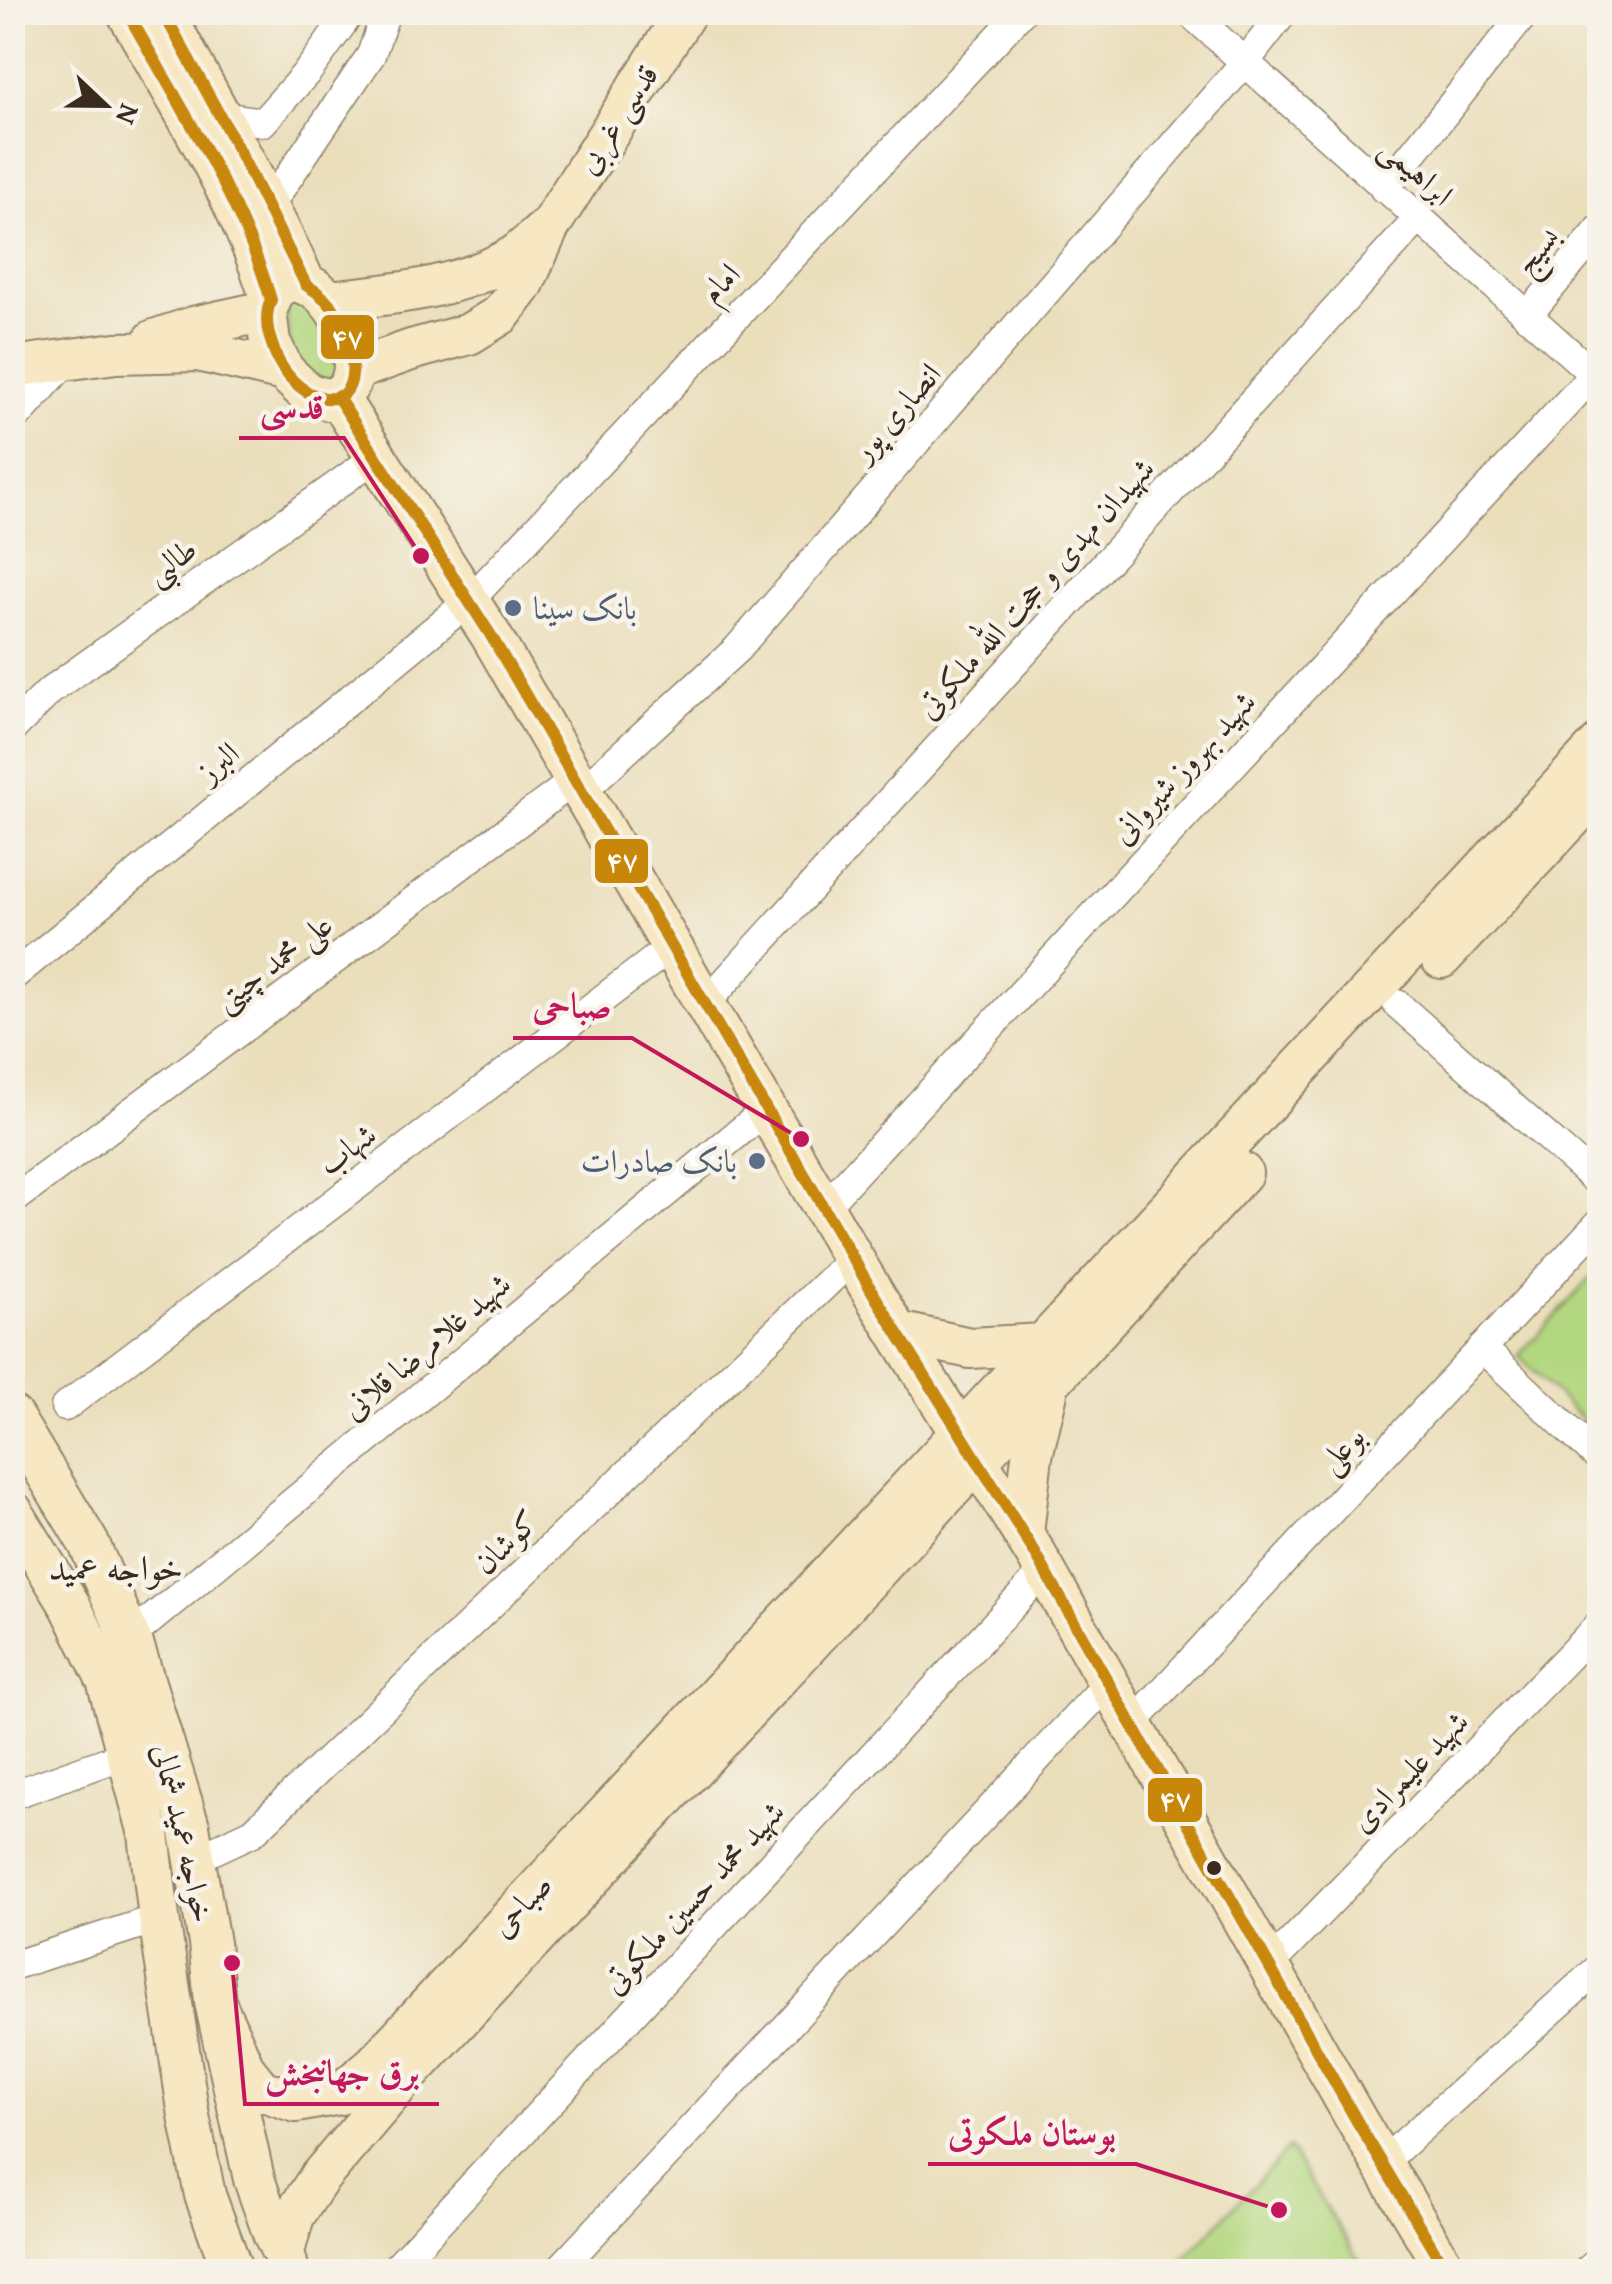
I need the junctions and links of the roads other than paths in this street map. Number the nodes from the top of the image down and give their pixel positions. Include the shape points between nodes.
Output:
1 (127, 12) edge
2 (163, 12) edge
3 (351, 12) edge
4 (386, 12) edge
5 (686, 12) edge
6 (1022, 12) edge
7 (1189, 12) edge
8 (1284, 12) edge
9 (1526, 12) edge
10 (1246, 61) junction
11 (222, 116) junction
12 (1384, 188) junction
13 (269, 206) junction
14 (1418, 219) junction
15 (548, 227) junction
16 (1600, 228) edge
17 (293, 299) junction
18 (1527, 316) junction
19 (116, 353) junction
20 (67, 360) junction
21 (12, 367) edge
22 (284, 372) junction
23 (1596, 378) edge
24 (346, 383) junction
25 (12, 422) edge
26 (376, 458) junction
27 (469, 601) junction
28 (12, 728) edge
29 (1600, 744) edge
30 (578, 786) junction
31 (1600, 788) edge
32 (671, 947) junction
33 (12, 978) edge
34 (705, 1004) junction
35 (1397, 1004) junction
36 (766, 1110) junction
37 (1600, 1184) edge
38 (12, 1201) edge
39 (824, 1207) junction
40 (1600, 1222) edge
41 (853, 1258) junction
42 (898, 1332) junction
43 (1482, 1348) junction
44 (1047, 1362) junction
45 (65, 1407) dead end
46 (12, 1416) edge
47 (969, 1447) junction
48 (1600, 1459) edge
49 (1023, 1533) junction
50 (25, 1542) edge
51 (89, 1544) junction
52 (1045, 1570) junction
53 (1600, 1624) edge
54 (130, 1636) junction
55 (1108, 1683) junction
56 (1133, 1723) junction
57 (127, 1754) junction
58 (12, 1795) edge
59 (194, 1859) junction
60 (159, 1918) junction
61 (12, 1966) edge
62 (1268, 1966) junction
63 (1600, 1966) edge
64 (456, 1999) junction
65 (215, 2002) junction
66 (1382, 2163) junction
67 (1600, 2260) edge
68 (287, 2263) edge
69 (233, 2272) edge
70 (392, 2272) edge
71 (558, 2272) edge
72 (1447, 2272) edge
73 (1586, 2272) edge

1 - 17 street via 260,263
2 - 11 street
3 - 11 street via 263,122
4 - 13 street via 371,55
5 - 15 street, قدسی غربی
6 - 27 street, امام
7 - 10 street, ابراهیمی
8 - 10 street, انصاری پور
9 - 12 street
10 - 12 street, ابراهیمی
10 - 30 street, انصاری پور via 738,648
11 - 13 street
12 - 14 street, ابراهیمی
13 - 17 street
14 - 18 street, ابراهیمی
14 - 34 street, شهیدان مهدی و حجت الله ملکوتی
15 - 17 street, قدسی غربی via 511,258 458,280 393,294
15 - 24 street, قدسی غربی via 500,316
16 - 18 street, بسیج
17 - 19 street, قدسی غربی
17 - 22 street via 270,342
17 - 24 street via 336,309 350,339
18 - 23 street, ابراهیمی
19 - 20 street
19 - 22 street via 198,351
20 - 21 street
20 - 25 street
22 - 24 street via 307,393 329,400
23 - 39 street, شهید بهروز شیروانی
24 - 26 street
26 - 27 street
26 - 28 street, طالبی via 50,691
27 - 30 street
27 - 33 street, البرز
29 - 44 street, صباحی
30 - 32 street
30 - 38 street, علی محمد چیتی
31 - 35 street, صباحی
32 - 34 street
32 - 45 street, شهاب
34 - 36 street
35 - 37 street
35 - 44 street, صباحی
36 - 39 street
36 - 54 street, شهید غلامرضا قلانی
39 - 41 street
40 - 43 street, بوعلی
41 - 42 street
41 - 59 street, کوشان via 253,1832
42 - 44 street
42 - 47 street
43 - 48 street
43 - 56 street, بوعلی
44 - 47 street, صباحی
44 - 49 street
46 - 51 street, خواجه عمید شمالی
47 - 49 street
47 - 64 street, صباحی via 795,1659
49 - 52 street
50 - 51 street
50 - 57 street, خواجه عمید شمالی via 71,1607 106,1680
51 - 54 street, خواجه عمید شمالی
52 - 55 street
52 - 70 street, شهید محمد حسین ملکوتی
53 - 62 street, شهید علیمرادی
54 - 59 street, خواجه عمید شمالی
55 - 56 street
55 - 71 street
56 - 62 street
57 - 58 street
57 - 60 street, خواجه عمید شمالی via 149,1834
59 - 65 street, خواجه عمید شمالی
60 - 61 street
60 - 69 street, خواجه عمید شمالی via 189,2116 206,2195
62 - 66 street
63 - 66 street
64 - 65 street, صباحی via 340,2094 296,2102 261,2090
64 - 68 street, صباحی via 294,2216
65 - 68 street, خواجه عمید شمالی via 254,2179
66 - 72 street
67 - 73 street

